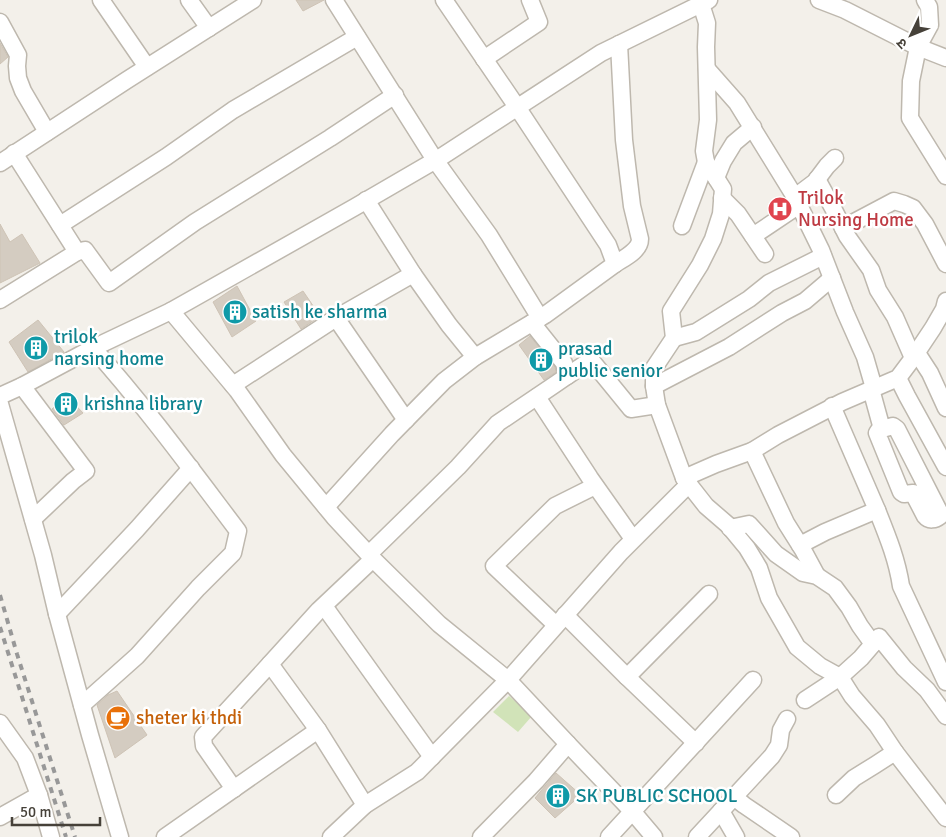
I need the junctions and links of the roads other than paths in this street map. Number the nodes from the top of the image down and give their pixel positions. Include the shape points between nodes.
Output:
1 (101, 0) edge
2 (189, 0) edge
3 (253, 0) edge
4 (334, 0) edge
5 (444, 0) edge
6 (530, 0) edge
7 (819, 0) edge
8 (925, 0) edge
9 (705, 2) edge
10 (0, 22) edge
11 (209, 28) junction
12 (357, 37) junction
13 (619, 44) junction
14 (918, 47) junction
15 (946, 58) edge
16 (484, 59) junction
17 (147, 67) junction
18 (707, 69) junction
19 (395, 95) junction
20 (517, 107) junction
21 (753, 127) junction
22 (47, 132) junction
23 (14, 153) junction
24 (835, 158) dead end
25 (435, 160) junction
26 (0, 162) edge
27 (706, 162) junction
28 (946, 176) edge
29 (716, 178) junction
30 (817, 179) junction
31 (722, 198) junction
32 (366, 200) junction
33 (797, 201) junction
34 (60, 225) junction
35 (682, 226) dead end
36 (843, 228) junction
37 (753, 236) junction
38 (77, 252) junction
39 (765, 254) dead end
40 (823, 256) junction
41 (615, 264) junction
42 (946, 264) edge
43 (413, 274) junction
44 (832, 278) junction
45 (0, 300) edge
46 (946, 301) edge
47 (171, 311) junction
48 (336, 318) junction
49 (536, 320) junction
50 (674, 338) junction
51 (93, 348) junction
52 (915, 355) junction
53 (475, 357) junction
54 (566, 376) junction
55 (898, 378) junction
56 (233, 385) junction
57 (22, 386) junction
58 (654, 386) junction
59 (873, 389) junction
60 (0, 396) edge
61 (537, 397) junction
62 (0, 404) edge
63 (657, 406) junction
64 (832, 406) junction
65 (946, 408) edge
66 (406, 420) junction
67 (882, 429) junction
68 (752, 451) junction
69 (946, 467) edge
70 (191, 468) junction
71 (686, 481) junction
72 (595, 486) junction
73 (326, 507) junction
74 (877, 510) junction
75 (32, 519) junction
76 (730, 528) junction
77 (633, 539) junction
78 (800, 545) junction
79 (371, 556) junction
80 (817, 576) junction
81 (708, 594) dead end
82 (324, 606) junction
83 (57, 614) junction
84 (560, 620) junction
85 (873, 644) junction
86 (270, 664) junction
87 (627, 677) junction
88 (840, 677) junction
89 (508, 680) junction
90 (754, 680) dead end
91 (946, 682) edge
92 (805, 700) dead end
93 (82, 705) junction
94 (946, 716) edge
95 (787, 720) dead end
96 (0, 725) edge
97 (318, 730) junction
98 (696, 743) junction
99 (568, 744) junction
100 (895, 752) junction
101 (432, 757) junction
102 (234, 789) junction
103 (39, 795) junction
104 (836, 795) dead end
105 (734, 797) junction
106 (365, 805) junction
107 (632, 811) junction
108 (721, 811) junction
109 (0, 818) edge
110 (946, 818) edge
111 (51, 837) edge
112 (120, 837) edge
113 (165, 837) edge
114 (330, 837) edge
115 (481, 837) edge
116 (609, 837) edge
117 (654, 837) edge
118 (697, 837) edge
119 (736, 837) edge
120 (791, 837) edge

1 - 17 street
2 - 11 street
3 - 11 street
4 - 12 street
5 - 16 street
6 - 16 street via 539,22
7 - 14 street
8 - 14 street via 930,26
9 - 13 street
9 - 18 street
10 - 22 street via 18,55 18,78 23,91
11 - 17 street
12 - 19 street
12 - 34 street via 233,110
13 - 20 street
13 - 41 street via 624,140 640,244
14 - 15 street
14 - 28 street via 911,81 910,118
16 - 20 street
17 - 22 street
18 - 21 street via 737,102
18 - 27 street
19 - 25 street
19 - 38 street via 196,222 109,283 85,250
20 - 25 street
20 - 41 street via 608,245
21 - 29 street via 734,143
21 - 33 street
22 - 23 street
23 - 26 street
23 - 34 street
24 - 30 street
25 - 32 street
25 - 49 street via 489,235
27 - 29 street
27 - 35 street
29 - 31 street via 723,189
30 - 33 street
30 - 36 street
31 - 37 street
31 - 50 street via 713,239 671,311
32 - 43 street
32 - 47 street
33 - 37 street
33 - 40 street
34 - 38 street
36 - 42 street via 894,201 904,204 913,208 925,224
36 - 52 street via 871,270 878,290
37 - 39 street
38 - 45 street
40 - 44 street
40 - 50 street via 769,283 696,332
41 - 49 street
43 - 48 street
43 - 53 street
44 - 58 street via 805,301
44 - 59 street via 865,357
46 - 52 street
47 - 51 street
47 - 56 street
48 - 56 street
48 - 66 street
49 - 53 street
49 - 54 street via 564,363
50 - 58 street via 654,368
51 - 57 street
51 - 70 street
52 - 55 street
52 - 65 street via 930,373
53 - 66 street via 444,381
54 - 61 street
54 - 63 street via 591,360 631,409
55 - 59 street
55 - 69 street
56 - 73 street
57 - 60 street
57 - 75 street via 86,471
58 - 63 street
59 - 64 street
59 - 67 street
61 - 72 street
61 - 79 street via 498,422
62 - 75 street
63 - 71 street
64 - 68 street
64 - 74 street
66 - 73 street
67 - 67 street via 893,426 897,429 940,513 937,518 927,518 913,493 901,492 877,433
68 - 71 street via 716,464
68 - 78 street via 786,524
70 - 83 street
70 - 93 street via 238,532 233,553 137,656
71 - 76 street
71 - 77 street
72 - 77 street
72 - 84 street via 555,506 494,566
73 - 79 street
74 - 78 street
74 - 91 street via 894,552 901,586
75 - 83 street
76 - 80 street via 749,524 776,554 803,573
76 - 88 street via 759,568 769,598 797,647
77 - 84 street
78 - 80 street
79 - 82 street
79 - 89 street via 439,624
80 - 85 street via 835,588
81 - 87 street
82 - 86 street
82 - 101 street
83 - 93 street
84 - 87 street
84 - 89 street
85 - 88 street
85 - 94 street via 879,637
86 - 97 street
86 - 102 street via 202,737 204,746
87 - 98 street
88 - 92 street
88 - 100 street
89 - 99 street
89 - 101 street
90 - 98 street
93 - 112 street
95 - 105 street via 772,756
96 - 103 street via 25,758
97 - 102 street
97 - 106 street
98 - 107 street
99 - 107 street
99 - 115 street via 536,782
100 - 104 street via 854,778
100 - 110 street
101 - 106 street via 417,772
102 - 113 street
103 - 109 street
103 - 111 street
105 - 108 street
105 - 120 street
106 - 114 street
107 - 116 street
107 - 117 street
108 - 118 street
108 - 119 street

